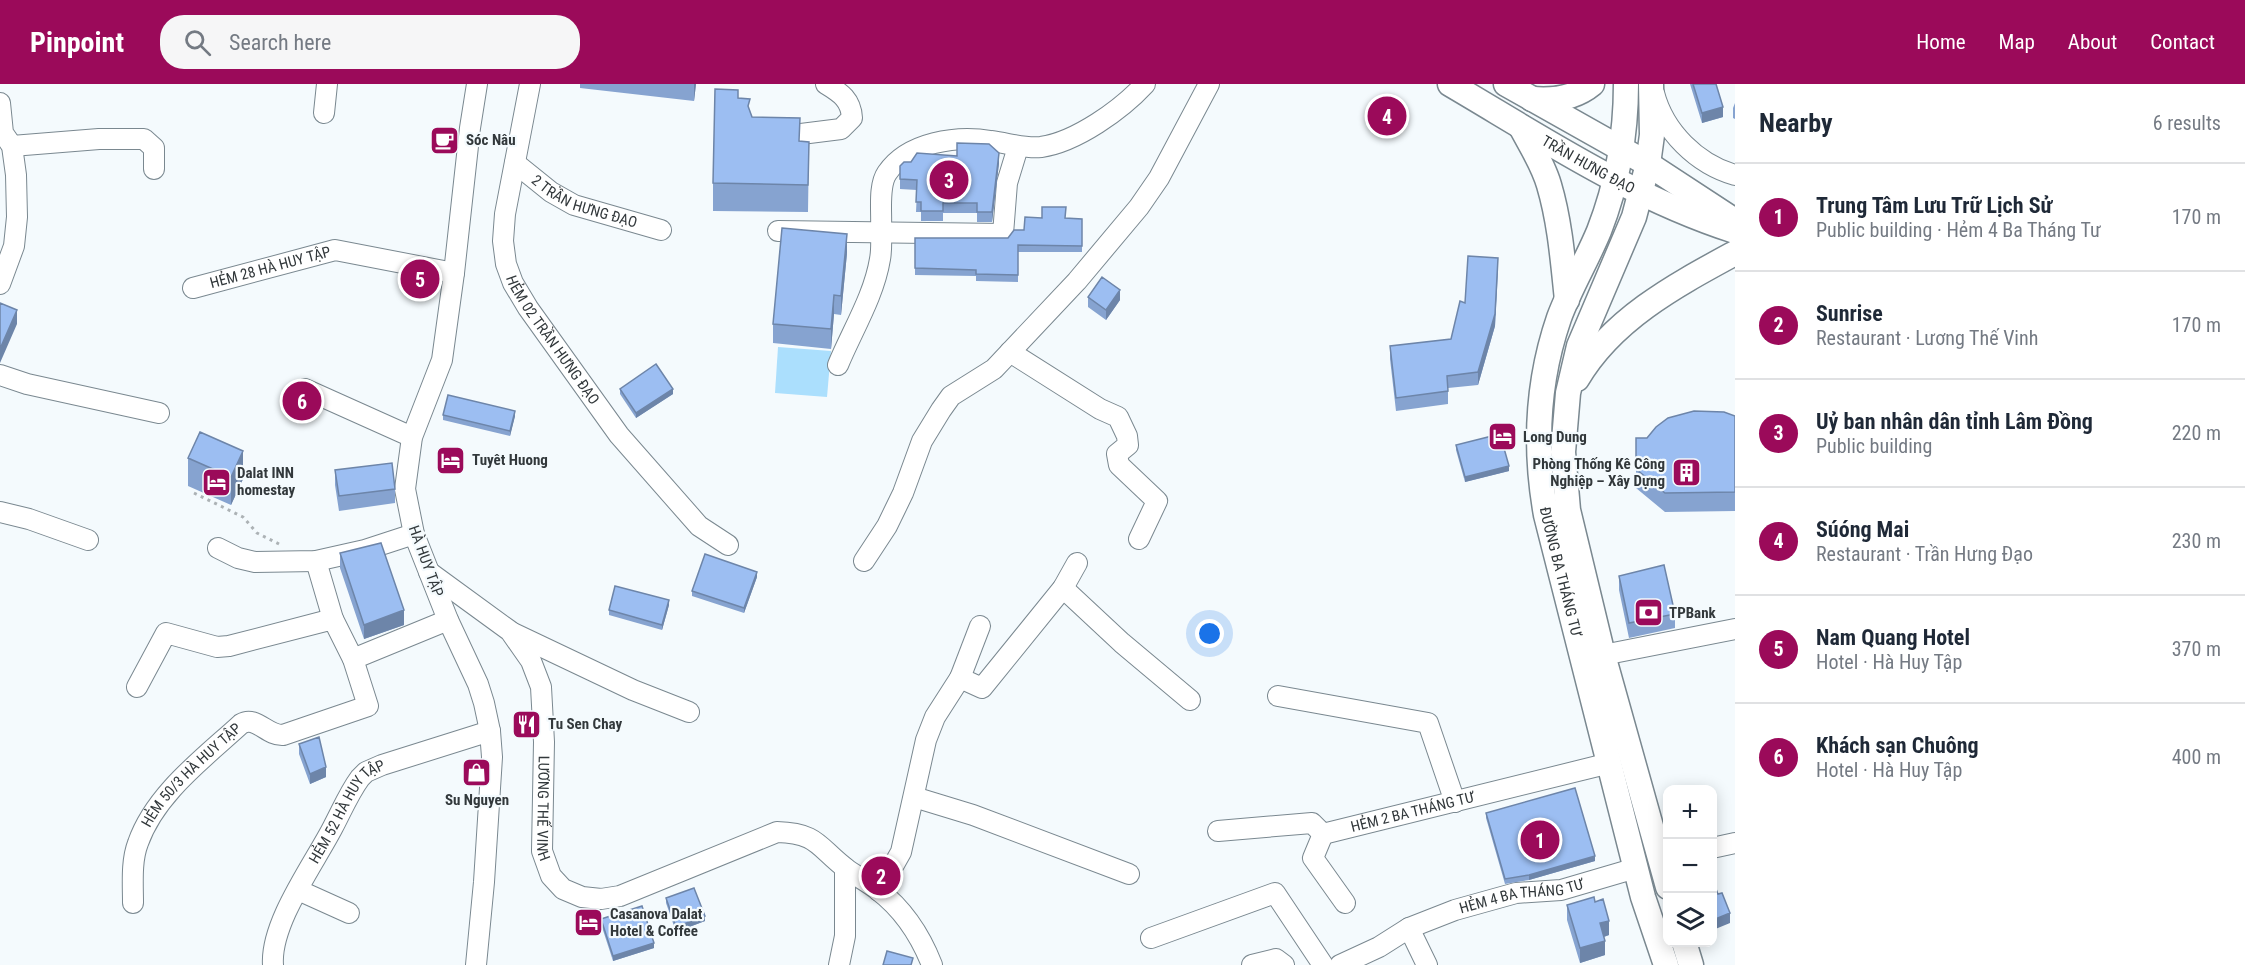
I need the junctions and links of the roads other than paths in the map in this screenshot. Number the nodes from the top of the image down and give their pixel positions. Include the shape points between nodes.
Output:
1 (327, 84) edge
2 (477, 84) edge
3 (530, 84) edge
4 (826, 84) edge
5 (1145, 84) edge
6 (1209, 84) edge
7 (1450, 84) edge
8 (1506, 84) edge
9 (1592, 84) edge
10 (1626, 84) edge
11 (1651, 84) edge
12 (1532, 99) junction
13 (0, 103) edge
14 (324, 113) dead end
15 (1520, 125) junction
16 (760, 133) edge
17 (12, 146) junction
18 (1018, 147) junction
19 (1621, 150) junction
20 (515, 163) junction
21 (1648, 164) junction
22 (154, 169) dead end
23 (1735, 176) edge
24 (1614, 180) junction
25 (1641, 194) junction
26 (1735, 220) edge
27 (661, 230) dead end
28 (778, 231) dead end
29 (881, 231) junction
30 (1735, 231) edge
31 (1735, 253) edge
32 (454, 273) junction
33 (0, 284) edge
34 (193, 288) dead end
35 (1567, 300) junction
36 (1010, 352) junction
37 (838, 365) dead end
38 (0, 375) edge
39 (305, 389) dead end
40 (1542, 391) junction
41 (1568, 393) junction
42 (159, 412) dead end
43 (412, 437) junction
44 (0, 512) edge
45 (414, 534) junction
46 (1138, 539) dead end
47 (88, 540) dead end
48 (728, 545) dead end
49 (218, 548) dead end
50 (316, 561) junction
51 (864, 561) dead end
52 (1077, 563) dead end
53 (429, 572) junction
54 (1063, 588) junction
55 (333, 619) junction
56 (448, 620) junction
57 (980, 626) dead end
58 (1735, 629) edge
59 (510, 631) junction
60 (1603, 655) junction
61 (353, 659) junction
62 (960, 678) junction
63 (137, 687) dead end
64 (1278, 696) dead end
65 (1190, 700) dead end
66 (689, 712) dead end
67 (490, 731) junction
68 (1610, 763) junction
69 (914, 797) junction
70 (1455, 802) junction
71 (1218, 831) dead end
72 (1323, 834) junction
73 (1735, 843) edge
74 (1717, 847) edge
75 (1663, 856) edge
76 (845, 868) junction
77 (1636, 868) junction
78 (1129, 874) dead end
79 (298, 890) junction
80 (879, 891) junction
81 (1663, 891) edge
82 (1643, 897) junction
83 (133, 903) dead end
84 (1345, 903) dead end
85 (349, 913) dead end
86 (1409, 928) junction
87 (1150, 938) dead end
88 (1686, 947) edge
89 (273, 965) edge
90 (476, 965) edge
91 (839, 965) edge
92 (932, 965) edge
93 (1252, 965) edge
94 (1284, 965) edge
95 (1323, 965) edge
96 (1340, 965) edge
97 (1427, 965) edge
98 (1666, 965) edge
99 (1691, 965) edge

1 - 14 street
2 - 32 street, HÀ HUY TẬP
3 - 20 street, HẺM 02 TRẦN HƯNG ĐẠO
4 - 16 street via 851,105 852,118 841,129 801,134
5 - 18 street via 1100,122 1070,138 1041,147
6 - 36 street via 1149,193 1077,280
7 - 15 main road, TRẦN HƯNG ĐẠO
8 - 12 main road, TRẦN HƯNG ĐẠO
9 - 12 main road via 1567,97
10 - 19 main road, ĐƯỜNG BA THÁNG TƯ
11 - 21 main road, ĐƯỜNG BA THÁNG TƯ
11 - 23 street via 1661,112 1677,137 1700,158
12 - 19 main road, TRẦN HƯNG ĐẠO
13 - 17 street via 3,133
15 - 24 main road, TRẦN HƯNG ĐẠO
15 - 35 main road via 1549,185
17 - 22 street via 144,139 154,148
17 - 33 street via 14,246
18 - 29 street via 989,140 951,140 902,158 886,174
18 - 29 street via 1007,183 1003,234
19 - 21 main road, TRẦN HƯNG ĐẠO
19 - 24 main road, ĐƯỜNG BA THÁNG TƯ
20 - 27 street, 2 TRẦN HƯNG ĐẠO via 573,205
20 - 48 street, HẺM 02 TRẦN HƯNG ĐẠO via 503,240 513,283 619,435 699,526
21 - 25 main road, ĐƯỜNG BA THÁNG TƯ
21 - 26 main road, TRẦN HƯNG ĐẠO
24 - 25 main road, TRẦN HƯNG ĐẠO
24 - 35 main road, ĐƯỜNG BA THÁNG TƯ via 1599,231
25 - 30 main road, TRẦN HƯNG ĐẠO
25 - 41 main road, ĐƯỜNG BA THÁNG TƯ via 1579,346
28 - 29 street
29 - 37 street via 874,283
31 - 41 main road via 1687,278 1624,324 1584,367
32 - 34 street, HẺM 28 HÀ HUY TẬP via 334,250
32 - 43 street, HÀ HUY TẬP via 442,360
35 - 40 main road, ĐƯỜNG BA THÁNG TƯ via 1552,340
36 - 46 street via 1118,417 1128,445 1117,454 1119,465 1157,501
36 - 51 street via 994,369 951,396 941,410 922,441 887,526
38 - 42 street
39 - 43 street
40 - 41 main road
40 - 68 main road, ĐƯỜNG BA THÁNG TƯ via 1538,440 1543,498
41 - 60 main road, ĐƯỜNG BA THÁNG TƯ via 1564,481
43 - 45 street, HÀ HUY TẬP via 405,489
44 - 47 street
45 - 50 street
45 - 53 street, HÀ HUY TẬP
49 - 50 street via 255,562
50 - 55 street
52 - 54 street
53 - 56 street, HÀ HUY TẬP
53 - 59 street, LƯƠNG THẾ VINH
54 - 62 street via 982,688
54 - 65 street
55 - 61 street
55 - 63 street via 229,646 217,647 166,633
56 - 61 street
56 - 67 street, HÀ HUY TẬP via 478,684
57 - 62 street
58 - 60 street
59 - 66 street via 633,690
59 - 76 street, LƯƠNG THẾ VINH via 531,661 541,687 542,851 551,876 563,889 582,897 620,896 777,832 798,832 821,845
60 - 75 main road, ĐƯỜNG BA THÁNG TƯ
61 - 83 street, HẺM 50/3 HÀ HUY TẬP via 368,706 283,735 246,721 162,799 137,844
62 - 69 street via 935,717 926,740
64 - 70 street via 1428,723
67 - 79 street, HẺM 52 HÀ HUY TẬP via 366,772 353,788
67 - 90 street, HÀ HUY TẬP via 492,757
68 - 70 street, HẺM 2 BA THÁNG TƯ
68 - 77 main road, ĐƯỜNG BA THÁNG TƯ
69 - 78 street
69 - 80 street via 901,852
70 - 72 street, HẺM 2 BA THÁNG TƯ
71 - 72 street via 1312,823
72 - 84 street via 1312,858
73 - 74 street
76 - 80 street, LƯƠNG THẾ VINH
76 - 91 street via 845,936
77 - 82 main road, ĐƯỜNG BA THÁNG TƯ
77 - 86 street, HẺM 4 BA THÁNG TƯ via 1561,890 1516,892
79 - 85 street
79 - 89 street, HẺM 52 HÀ HUY TẬP via 278,933
80 - 92 street, LƯƠNG THẾ VINH via 907,920
81 - 82 main road
82 - 98 main road, ĐƯỜNG BA THÁNG TƯ
86 - 96 street, HẺM 4 BA THÁNG TƯ
86 - 97 street
87 - 95 street via 1275,893
88 - 99 main road
93 - 94 street via 1276,959

